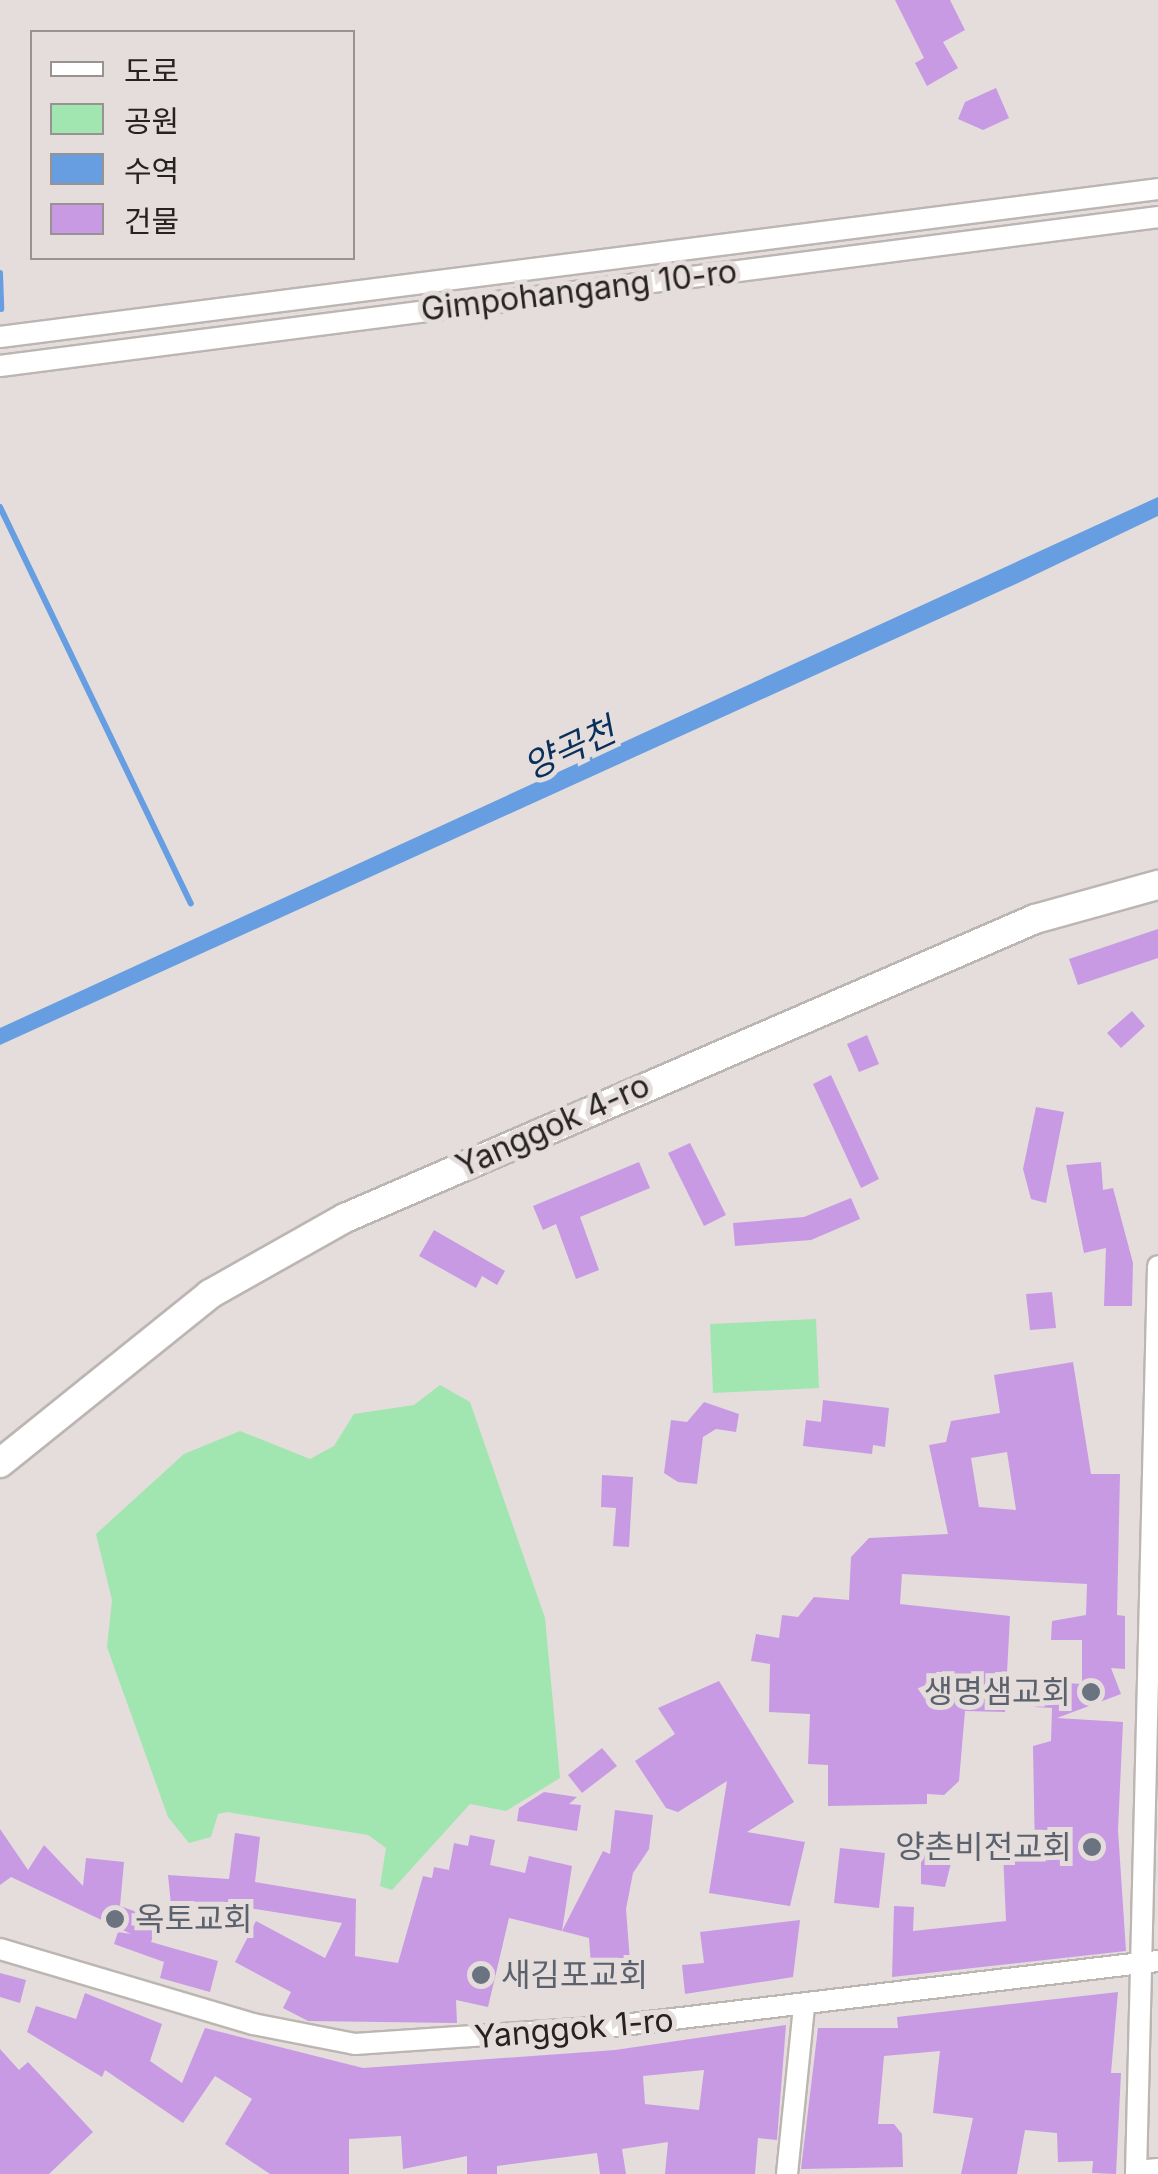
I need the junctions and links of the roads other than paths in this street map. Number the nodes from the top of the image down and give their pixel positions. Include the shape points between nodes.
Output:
1 (1158, 189) edge
2 (1158, 217) edge
3 (0, 337) edge
4 (0, 366) edge
5 (1158, 885) edge
6 (1158, 1266) edge
7 (0, 1463) edge
8 (0, 1949) edge
9 (1148, 1964) edge
10 (804, 2006) junction
11 (1158, 2170) edge
12 (1136, 2172) edge
13 (787, 2174) edge

1 - 3 street, Gimpohangang 10-ro
2 - 4 street, Gimpohangang 10-ro
5 - 7 main road, Yanggok 4-ro via 1035,919 346,1218 210,1294
6 - 9 street
8 - 10 street, Yanggok 1-ro via 253,2024 355,2044
9 - 10 street, Yanggok 1-ro
9 - 12 street
10 - 13 street
11 - 12 street

